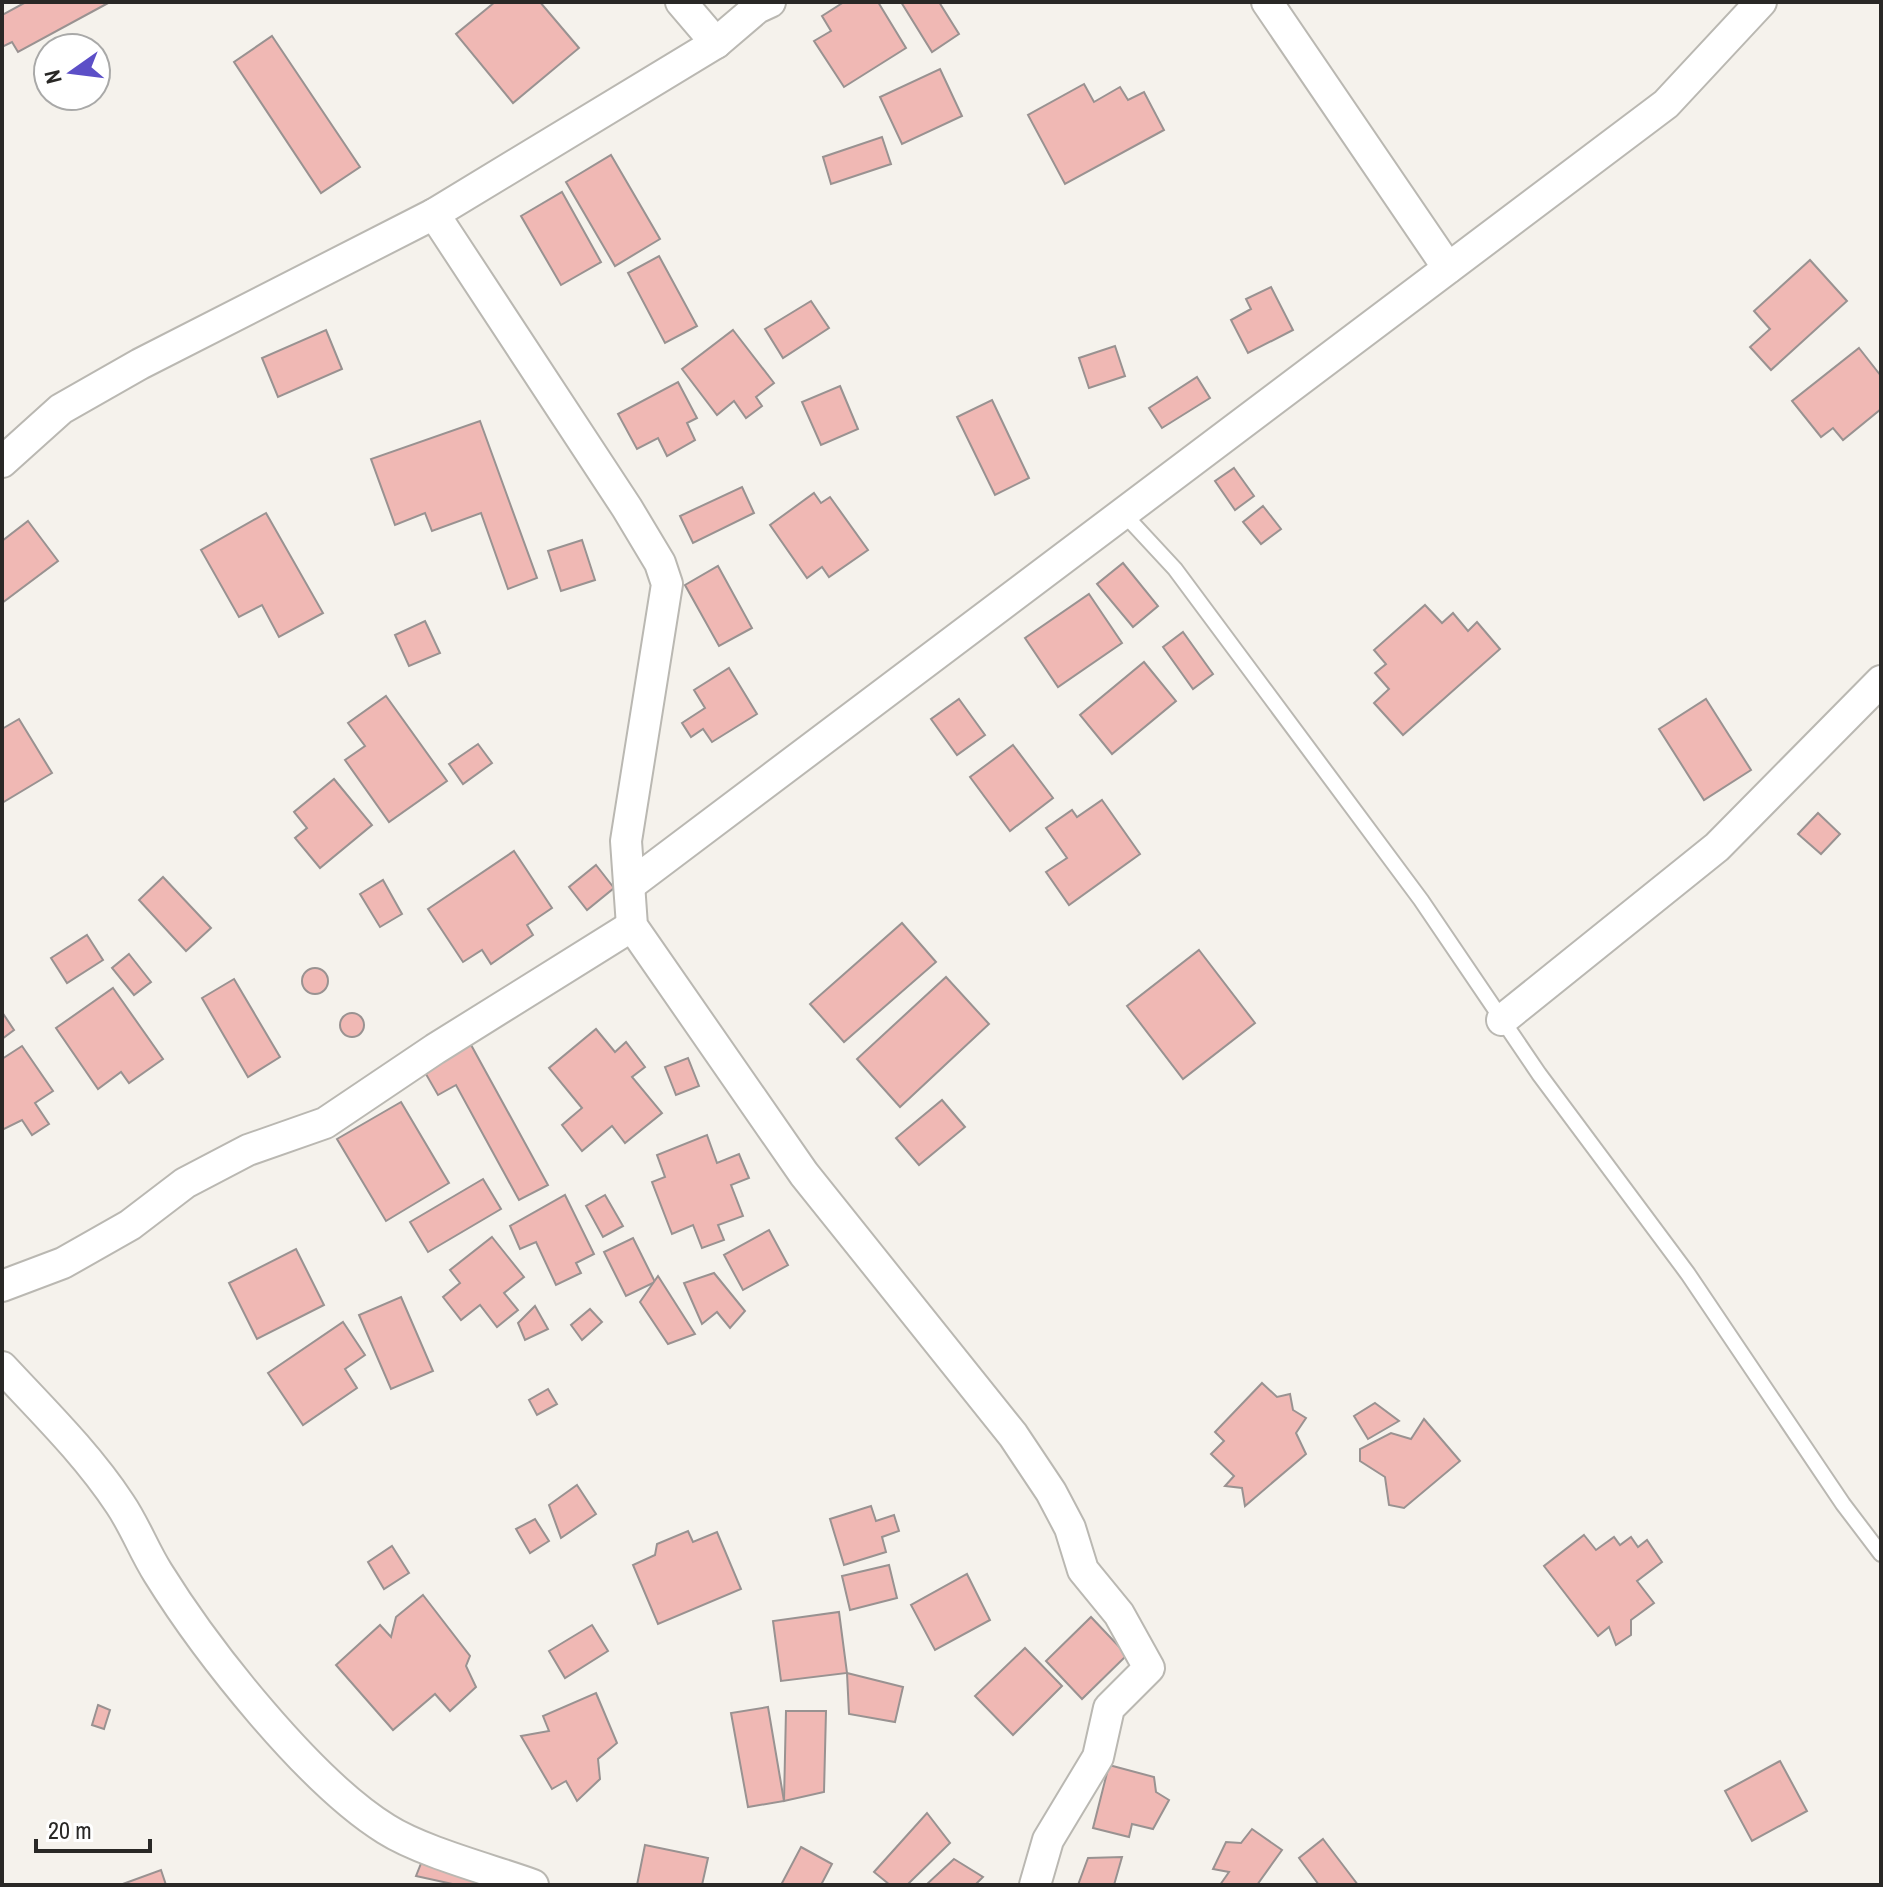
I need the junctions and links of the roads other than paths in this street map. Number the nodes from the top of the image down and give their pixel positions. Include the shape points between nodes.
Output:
1 (681, 2) edge
2 (770, 2) edge
3 (1267, 2) edge
4 (1761, 2) edge
5 (716, 43) junction
6 (434, 214) junction
7 (1448, 268) junction
8 (2, 462) edge
9 (1123, 513) junction
10 (1881, 681) edge
11 (630, 885) junction
12 (632, 926) junction
13 (1502, 1020) junction
14 (2, 1286) edge
15 (2, 1367) edge
16 (1881, 1554) edge
17 (533, 1885) edge
18 (1035, 1885) edge

1 - 5 street
2 - 5 street
3 - 7 street
4 - 7 street via 1666,104
5 - 6 street
6 - 8 street via 61,409
6 - 11 street via 627,508 667,584 626,841
7 - 9 street
9 - 11 street
9 - 13 lane via 1175,569 1421,900
10 - 13 street via 1717,847
11 - 12 street
12 - 14 street via 325,1123 248,1150 185,1183 63,1263
12 - 18 street via 804,1174 1013,1435 1070,1528 1083,1570 1119,1614 1149,1668 1109,1708 1098,1757 1048,1840
13 - 16 lane via 1688,1274
15 - 17 street via 86,1457 201,1636 292,1745 348,1800 390,1832

